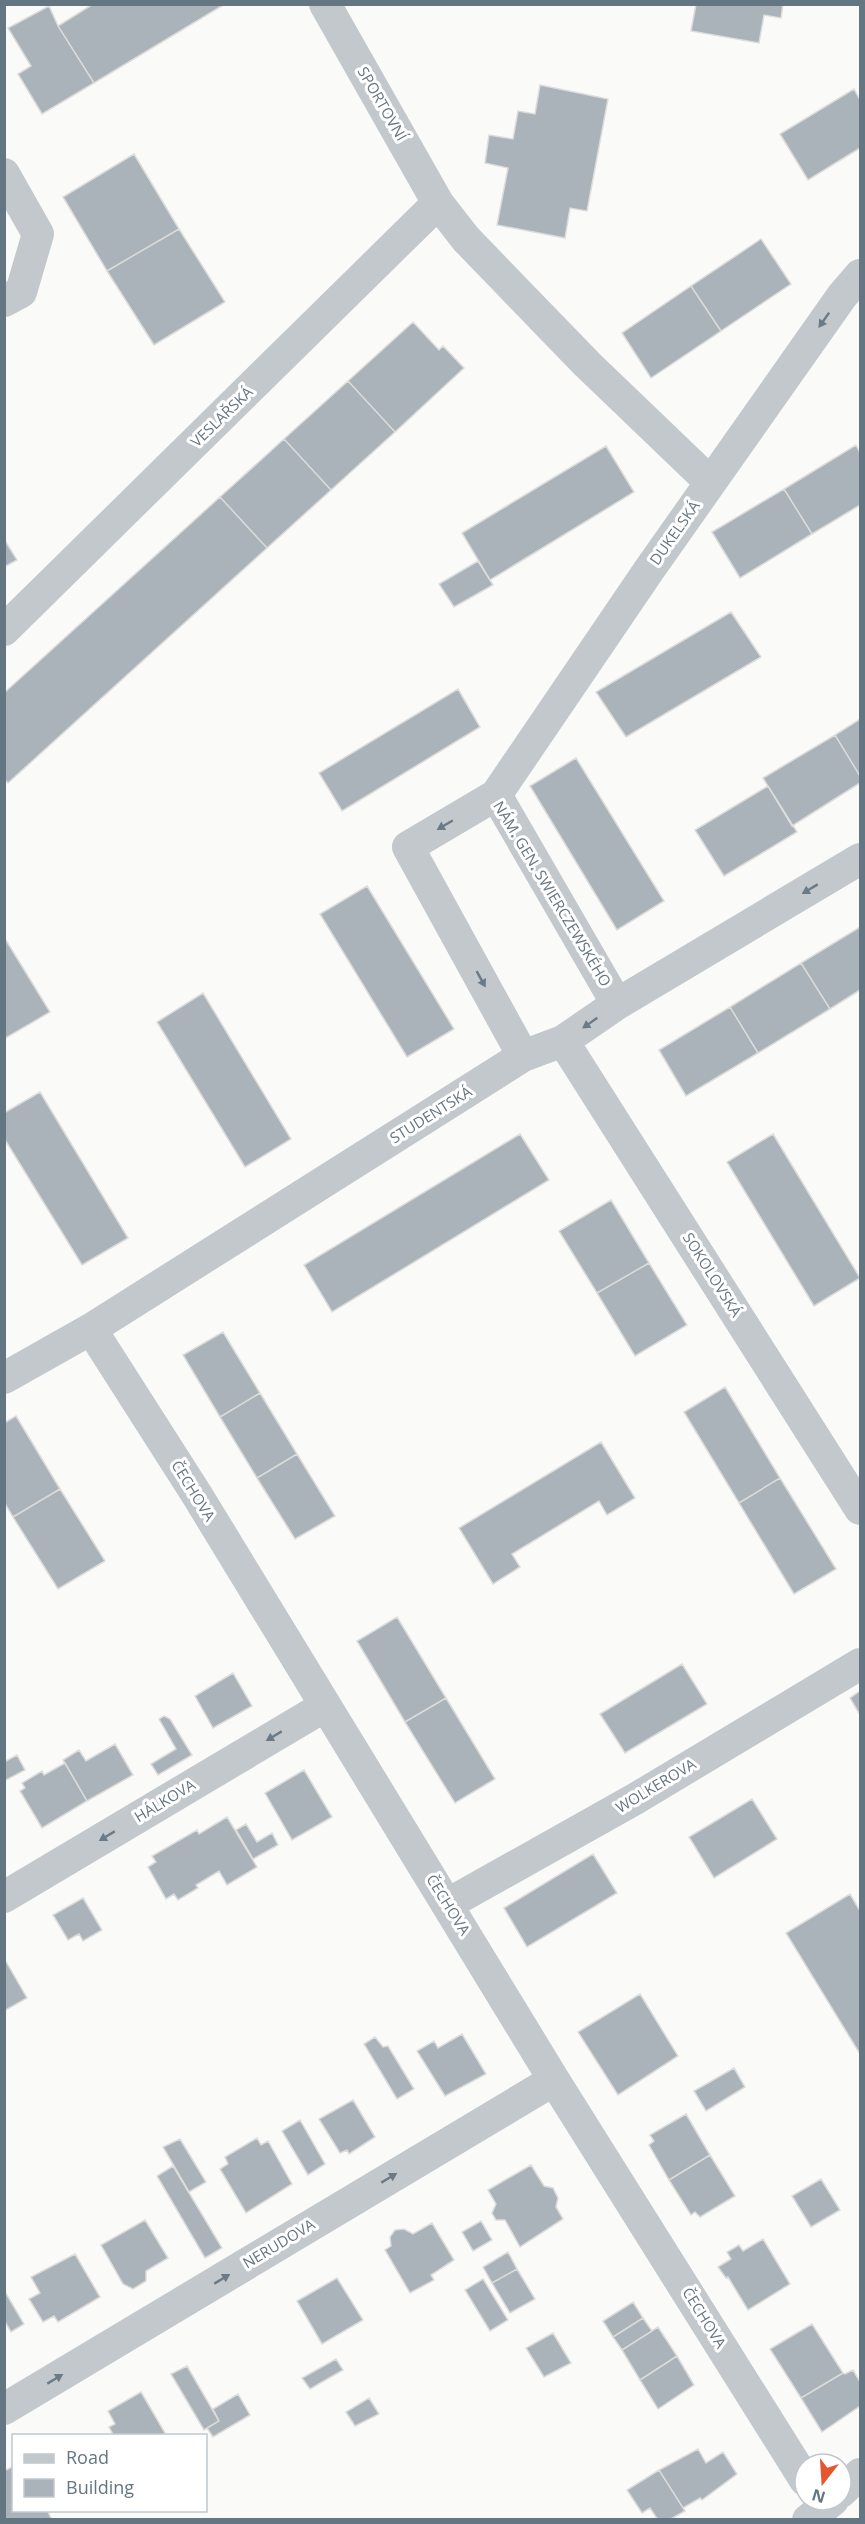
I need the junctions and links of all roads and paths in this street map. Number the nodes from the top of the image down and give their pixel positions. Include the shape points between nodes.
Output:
1 (325, 4) edge
2 (4, 174) edge
3 (438, 203) junction
4 (861, 275) edge
5 (4, 301) edge
6 (710, 482) junction
7 (4, 630) edge
8 (496, 795) junction
9 (861, 859) edge
10 (616, 1004) junction
11 (563, 1041) junction
12 (523, 1056) junction
13 (91, 1329) junction
14 (4, 1378) edge
15 (850, 1469) edge
16 (861, 1509) edge
17 (861, 1664) edge
18 (325, 1706) junction
19 (4, 1897) edge
20 (448, 1904) junction
21 (554, 2080) junction
22 (4, 2409) edge
23 (793, 2461) edge

1 - 3 street, SPORTOVNÍ
2 - 5 street via 38,234 21,292
3 - 6 street, SPORTOVNÍ via 498,274
3 - 7 street, VESLAŘSKÁ
4 -> 6 street, DUKELSKÁ
6 - 8 street, DUKELSKÁ
8 - 10 street, NÁM. GEN. SWIERCZEWSKÉHO
8 -> 12 street, NÁM. GEN. SWIERCZEWSKÉHO via 408,847
9 -> 10 street, STUDENTSKÁ
10 -> 11 street, STUDENTSKÁ
11 - 12 street, STUDENTSKÁ
11 - 15 street, SOKOLOVSKÁ
12 - 13 street, STUDENTSKÁ
13 - 14 street, STUDENTSKÁ
13 - 18 street, ČECHOVA
15 - 16 street, SOKOLOVSKÁ
17 - 20 street, WOLKEROVA via 635,1799
18 -> 19 street, HÁLKOVA
18 - 20 street, ČECHOVA
20 - 21 street, ČECHOVA
22 -> 21 street, NERUDOVA
21 - 23 street, ČECHOVA

